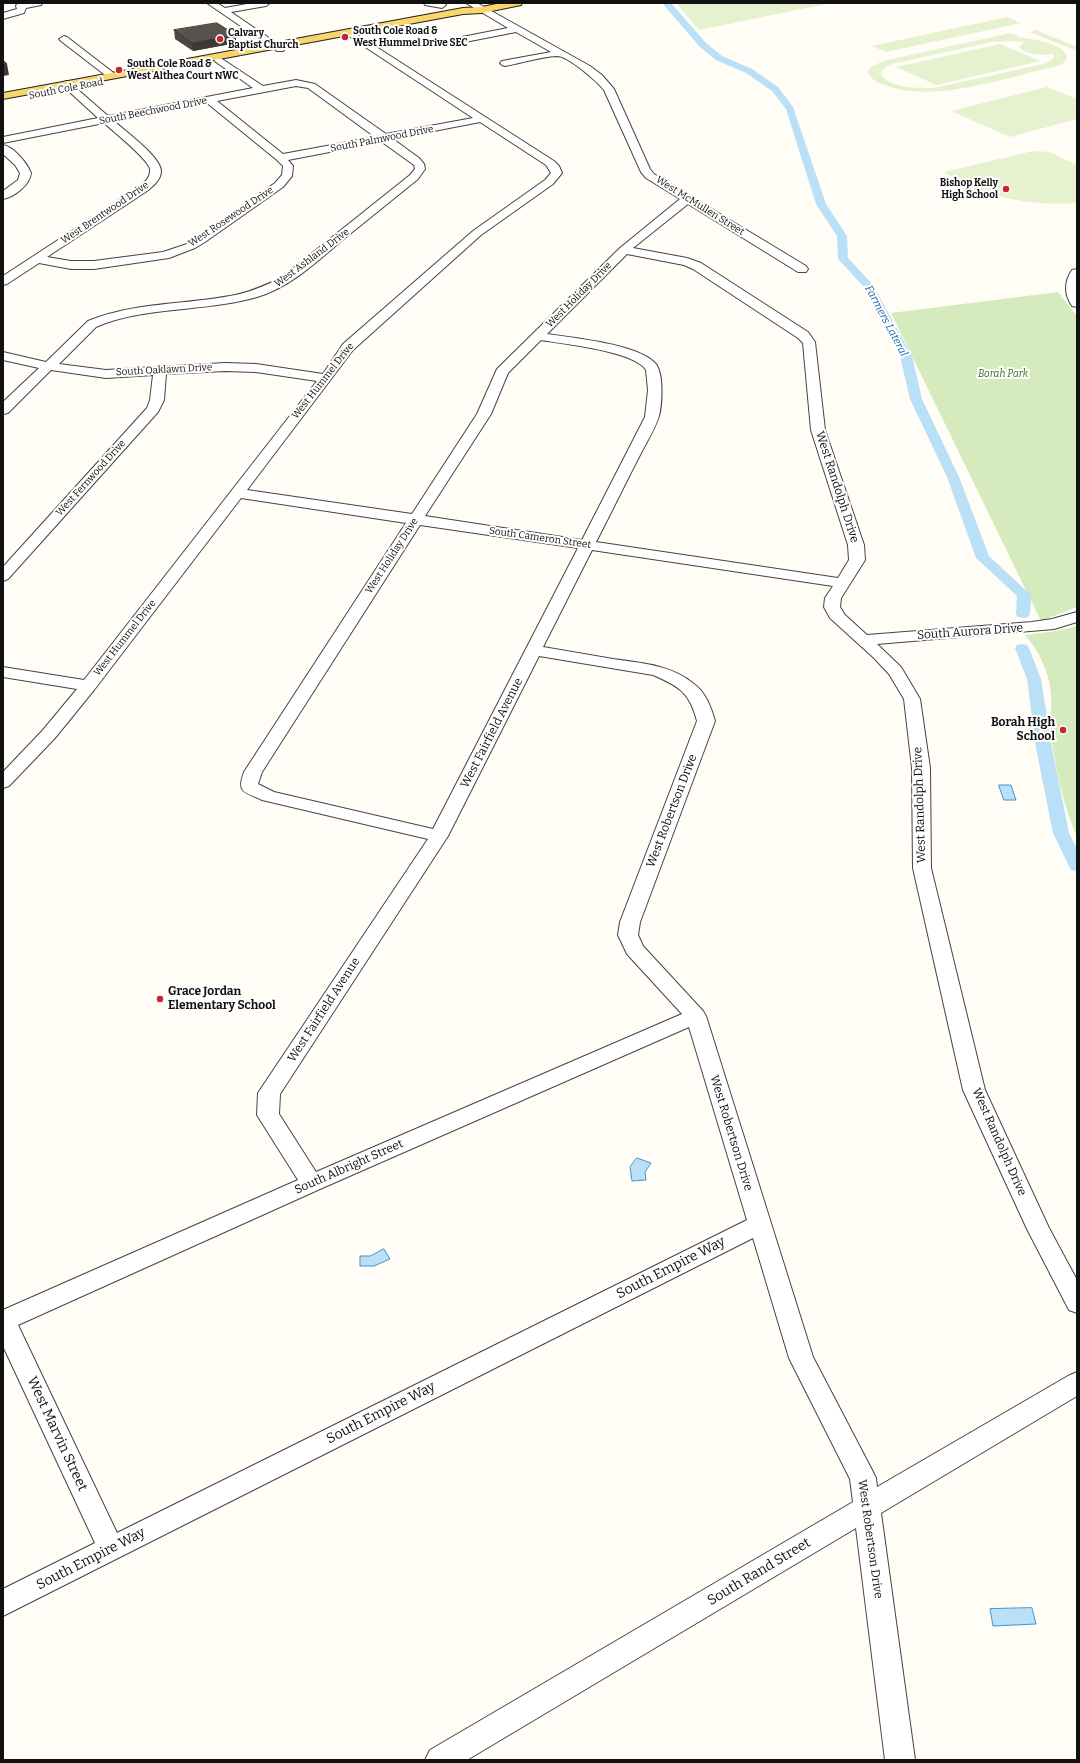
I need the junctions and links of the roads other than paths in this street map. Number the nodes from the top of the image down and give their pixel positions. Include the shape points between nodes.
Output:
1 (38, 3) edge
2 (211, 3) edge
3 (266, 3) edge
4 (428, 3) edge
5 (470, 3) edge
6 (517, 3) edge
7 (18, 4) edge
8 (442, 5) dead end
9 (482, 10) junction
10 (222, 11) junction
11 (3, 16) edge
12 (517, 29) junction
13 (353, 35) junction
14 (64, 39) dead end
15 (465, 40) dead end
16 (278, 47) junction
17 (560, 53) junction
18 (219, 60) junction
19 (191, 61) junction
20 (504, 63) dead end
21 (172, 69) junction
22 (112, 76) junction
23 (302, 83) joint
24 (69, 86) junction
25 (260, 89) junction
26 (3, 96) edge
27 (210, 100) junction
28 (3, 101) edge
29 (482, 119) junction
30 (106, 120) junction
31 (384, 138) junction
32 (3, 140) edge
33 (3, 148) edge
34 (281, 158) junction
35 (3, 196) edge
36 (688, 199) junction
37 (624, 250) junction
38 (37, 259) junction
39 (802, 269) dead end
40 (1077, 273) edge
41 (3, 282) edge
42 (1077, 303) edge
43 (537, 336) junction
44 (3, 356) edge
45 (48, 366) junction
46 (160, 371) junction
47 (326, 378) junction
48 (3, 410) edge
49 (237, 493) junction
50 (416, 519) junction
51 (587, 545) junction
52 (3, 576) edge
53 (843, 582) junction
54 (1077, 617) edge
55 (862, 640) junction
56 (534, 650) junction
57 (3, 672) edge
58 (88, 686) junction
59 (3, 782) edge
60 (439, 836) junction
61 (696, 1016) junction
62 (312, 1183) junction
63 (759, 1224) junction
64 (1077, 1303) edge
65 (3, 1321) edge
66 (1077, 1383) edge
67 (867, 1508) junction
68 (111, 1549) junction
69 (3, 1603) edge
70 (440, 1760) edge
71 (900, 1760) edge

1 - 7 street
2 - 10 street
3 - 10 street
4 - 8 street
5 - 9 street, West McMullen Street
6 - 9 main road, South Cole Road
7 - 11 street via 22,8 21,11
9 - 12 street, West McMullen Street
9 - 13 main road, South Cole Road
9 - 16 main road, South Cole Road via 463,11
10 - 16 street
12 - 15 street
12 - 17 street, West McMullen Street
13 - 16 main road, South Cole Road
13 - 29 street, West Hummel Drive
14 - 22 street
16 - 18 main road, South Cole Road
16 - 19 main road, South Cole Road
17 - 20 street
17 - 36 street, West McMullen Street via 599,77 615,101 650,176
18 - 21 main road, South Cole Road
18 - 25 street
19 - 21 main road
19 - 22 main road, South Cole Road
21 - 24 main road, South Cole Road
22 - 24 main road, South Cole Road
23 - 25 street, South Beechwood Drive
23 - 31 street, West Ashland Drive via 311,86
24 - 26 main road, South Cole Road
24 - 28 main road, South Cole Road
24 - 30 street, West Brentwood Drive
25 - 27 street, South Beechwood Drive
27 - 30 street, South Beechwood Drive
27 - 34 street
29 - 31 street, South Palmwood Drive
29 - 47 street, West Hummel Drive via 550,163 557,174 477,233 348,346
30 - 32 street, South Beechwood Drive
30 - 38 street, West Brentwood Drive via 151,160 156,167 156,173 144,189
31 - 34 street, South Palmwood Drive
31 - 45 street, West Ashland Drive via 419,164 418,174 285,281 255,295 123,314 101,320 85,330
33 - 35 street via 25,168 27,178
34 - 38 street, West Rosewood Drive via 288,166 287,176 279,185 191,246 165,255 94,265 71,265
36 - 37 street, West Holiday Drive
36 - 39 street, West McMullen Street
37 - 43 street, West Holiday Drive
37 - 53 street, West Randolph Drive via 697,266 809,342 818,430 856,545 857,560
38 - 41 street, West Brentwood Drive
40 - 42 street via 1072,291
43 - 50 street, West Holiday Drive via 502,372 484,414
43 - 51 street, West Fairfield Avenue via 629,353 646,361 654,373 652,417
44 - 45 street, South Oaklawn Drive
45 - 46 street, South Oaklawn Drive via 106,374
45 - 48 street, West Ashland Drive
46 - 47 street, South Oaklawn Drive via 240,368
46 - 52 street, West Fernwood Drive via 157,400 153,409
47 - 49 street, West Hummel Drive
49 - 50 street, South Cameron Street
49 - 58 street, West Hummel Drive
50 - 51 street, South Cameron Street
50 - 60 street, West Holiday Drive via 248,782 249,787 268,796
51 - 53 street, South Cameron Street
51 - 56 street, West Fairfield Avenue
53 - 55 street, West Randolph Drive via 833,598 832,607 838,618
54 - 55 street, South Aurora Drive via 1032,627
55 - 64 street, West Randolph Drive via 895,671 912,699 921,768 922,868 974,1090 1038,1229
56 - 60 street, West Fairfield Avenue
56 - 61 street, West Robertson Drive via 657,671 676,678 691,689 702,704 706,721 630,922 628,935 634,949
57 - 58 street
58 - 59 street, West Hummel Drive via 49,734
60 - 62 street, West Fairfield Avenue via 270,1093 268,1115
61 - 62 street, South Albright Street
61 - 63 street, West Robertson Drive
62 - 65 street, South Albright Street
63 - 67 street, West Robertson Drive via 801,1358 863,1478
63 - 68 street, South Empire Way
65 - 68 street, West Marvin Street
66 - 67 street, South Rand Street
67 - 70 street, South Rand Street
67 - 71 street, West Robertson Drive
68 - 69 street, South Empire Way

